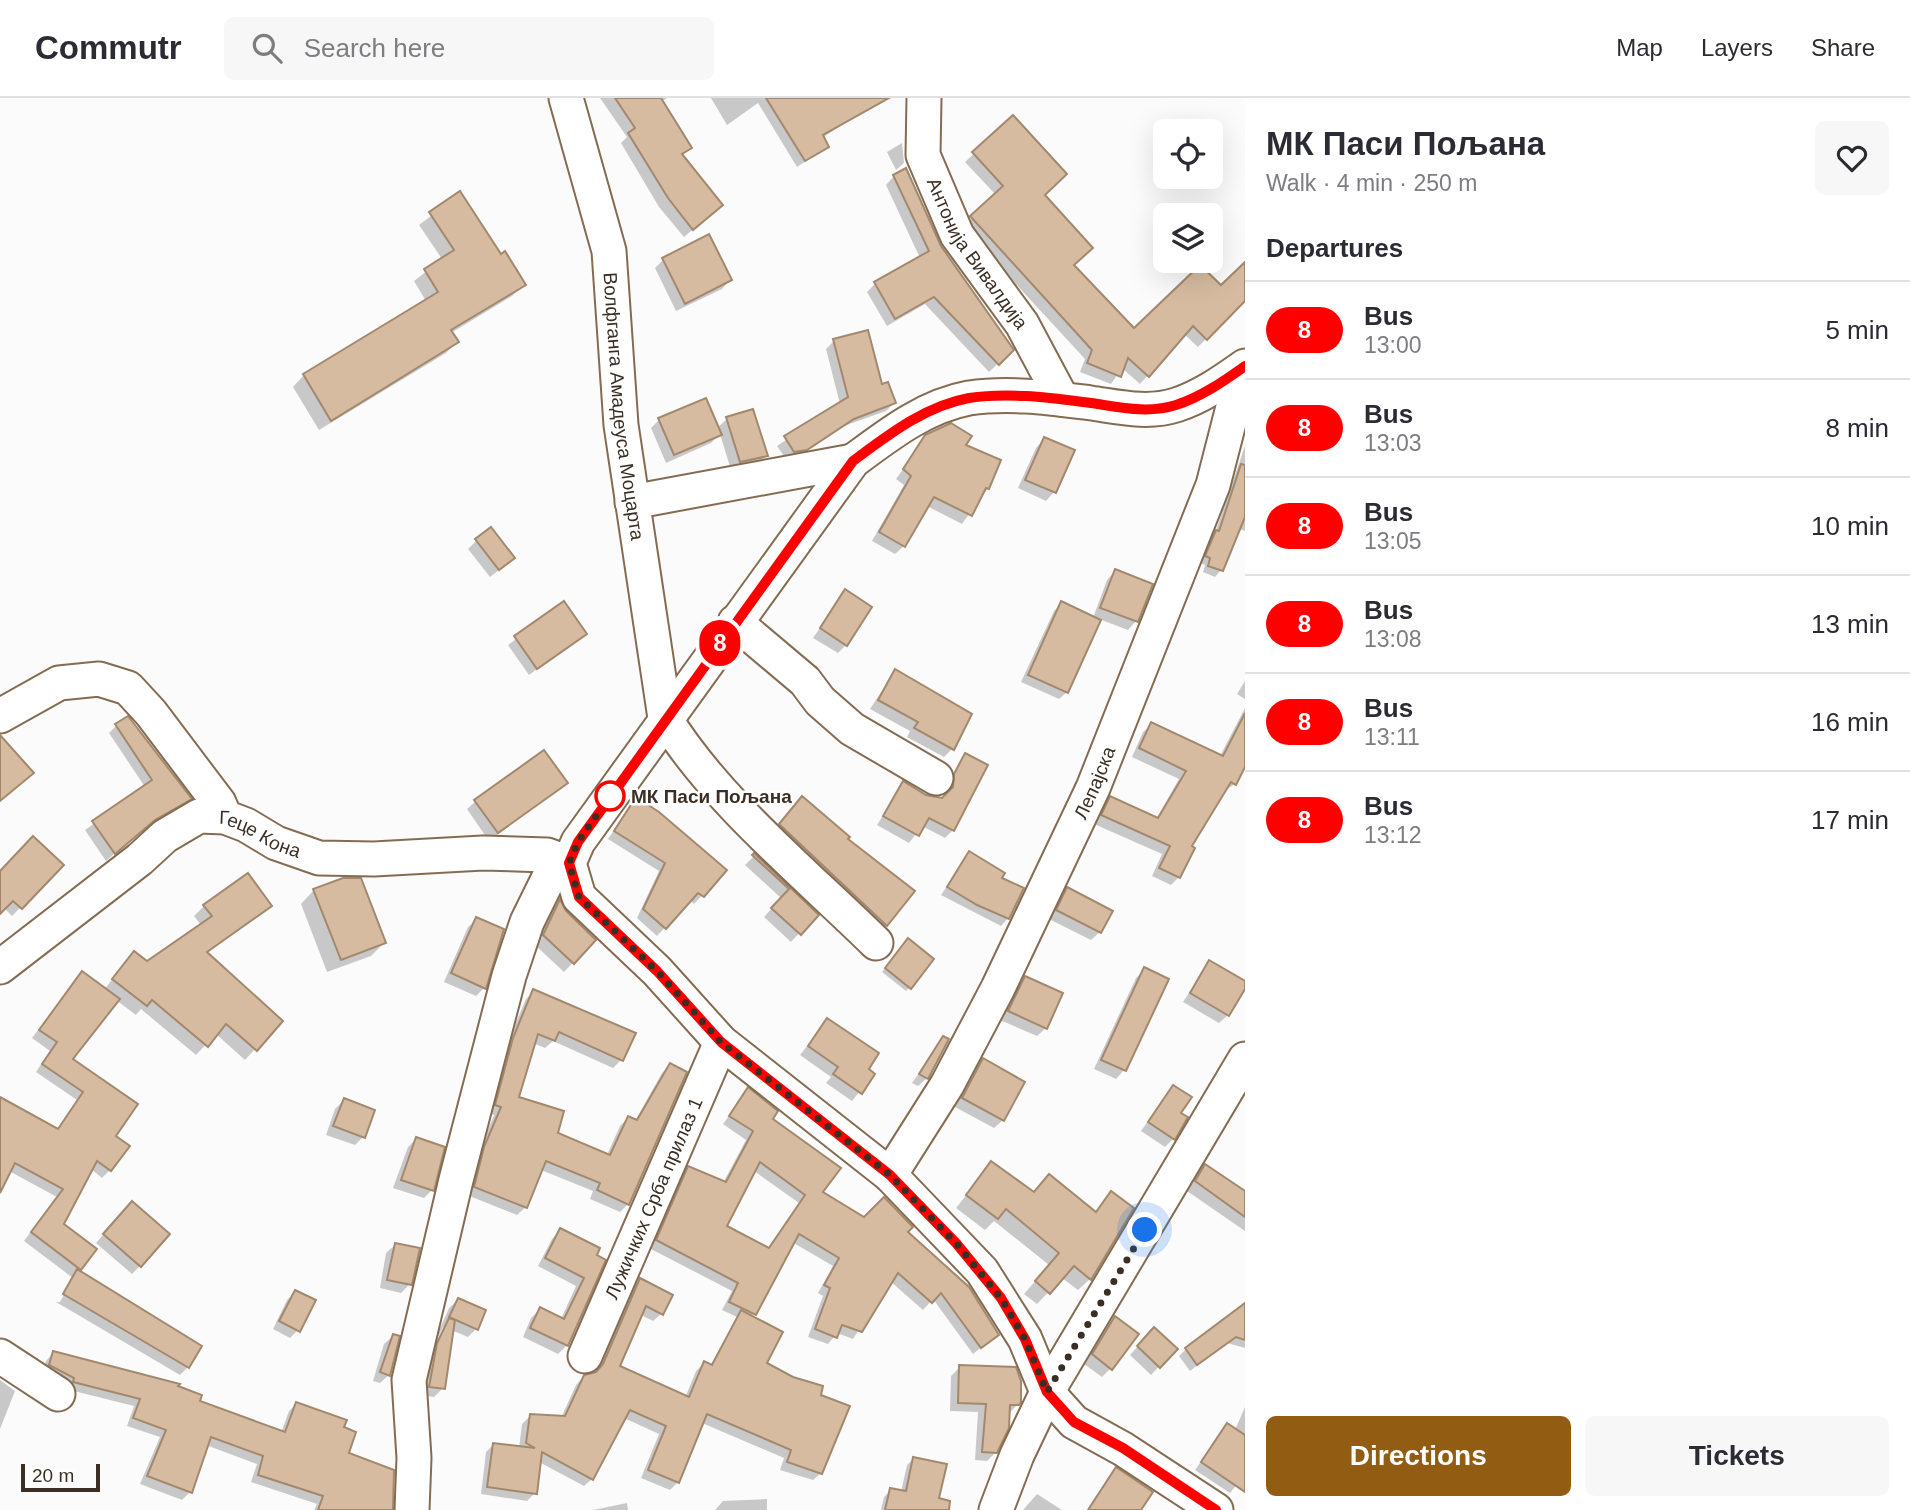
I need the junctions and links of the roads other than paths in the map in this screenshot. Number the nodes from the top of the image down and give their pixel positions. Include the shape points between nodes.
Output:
1 (566, 98) edge
2 (924, 98) edge
3 (1244, 367) edge
4 (1062, 399) junction
5 (853, 461) junction
6 (632, 502) junction
7 (735, 622) junction
8 (0, 716) edge
9 (665, 718) junction
10 (936, 778) dead end
11 (225, 817) junction
12 (564, 861) junction
13 (876, 943) dead end
14 (0, 967) edge
15 (721, 1042) junction
16 (1245, 1059) edge
17 (890, 1175) junction
18 (0, 1356) edge
19 (586, 1356) dead end
20 (1047, 1392) junction
21 (58, 1394) dead end
22 (412, 1510) edge
23 (996, 1510) edge
24 (1216, 1510) edge

1 - 6 street, Волфганга Амадеуса Моцарта via 609,251 621,425
2 - 4 street, Антонија Вивалдија via 923,155 957,235 1022,324
3 - 4 street via 1175,405 1146,410
3 - 17 street, Лепајска via 1213,485 1093,788 998,988 947,1085
4 - 5 street via 968,398 914,419
5 - 6 street
5 - 7 street
6 - 9 street, Волфганга Амадеуса Моцарта
7 - 9 street
7 - 10 street via 805,681 852,729
8 - 11 street via 59,683 99,679 128,688 204,783
9 - 12 street
9 - 13 street via 731,801
11 - 12 street, Геце Кона via 275,843 319,858 454,852 538,854
11 - 14 street, Геце Кона via 199,816 183,823
12 - 15 street via 579,897 657,971
12 - 22 street via 527,922 502,1001 409,1380
15 - 17 street
15 - 19 street, Лужичких Срба прилаз 1
16 - 20 street
17 - 20 street via 982,1271 1025,1339
18 - 21 street
20 - 23 street
20 - 24 street via 1074,1422 1123,1448

